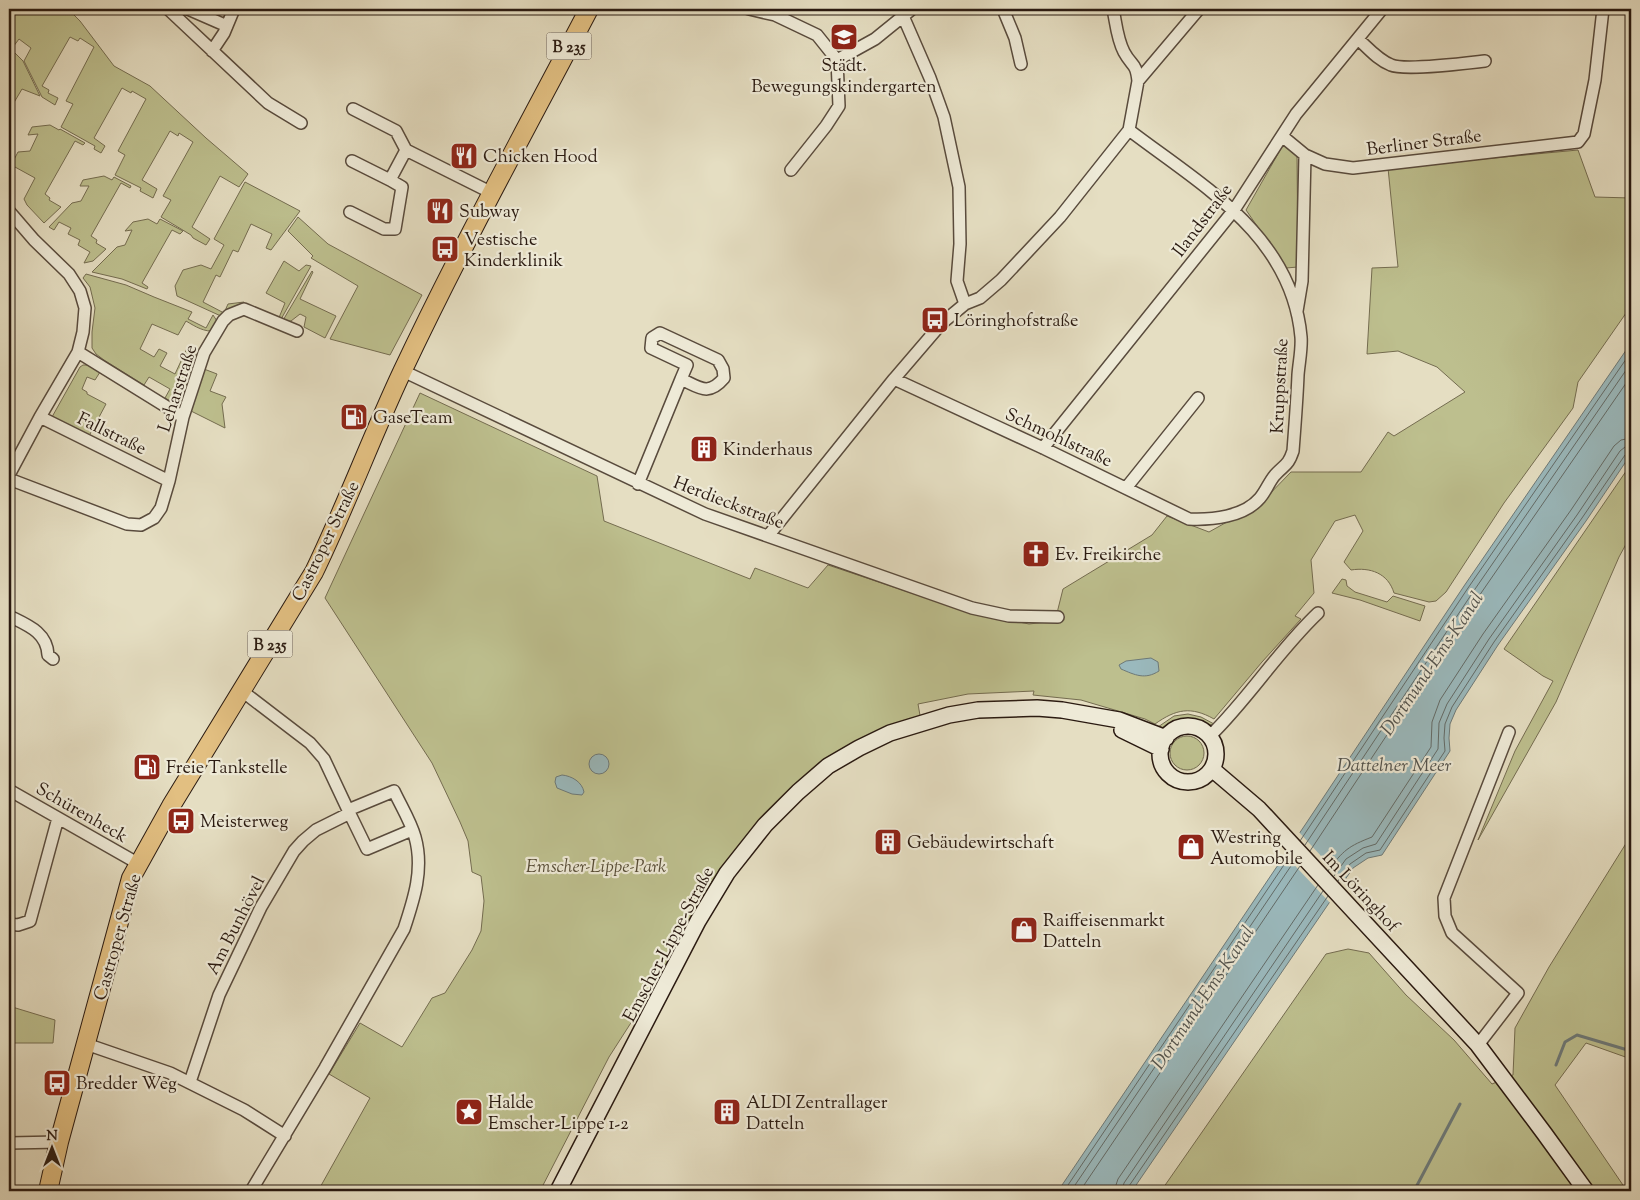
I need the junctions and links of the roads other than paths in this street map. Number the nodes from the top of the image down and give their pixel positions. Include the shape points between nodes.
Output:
1 (168, 9) edge
2 (188, 9) edge
3 (234, 9) edge
4 (588, 9) edge
5 (749, 9) edge
6 (1003, 9) edge
7 (1113, 9) edge
8 (1199, 9) edge
9 (1382, 9) edge
10 (1603, 9) edge
11 (908, 12) edge
12 (227, 26) junction
13 (1358, 39) junction
14 (212, 51) junction
15 (837, 60) junction
16 (1485, 61) dead end
17 (1021, 64) dead end
18 (1138, 81) junction
19 (354, 109) dead end
20 (302, 123) dead end
21 (1128, 130) junction
22 (1282, 136) junction
23 (406, 150) junction
24 (1305, 155) junction
25 (352, 161) dead end
26 (791, 170) dead end
27 (390, 180) junction
28 (492, 193) junction
29 (1234, 210) junction
30 (9, 211) edge
31 (350, 212) dead end
32 (965, 304) junction
33 (1297, 313) junction
34 (298, 331) dead end
35 (78, 352) junction
36 (403, 371) junction
37 (681, 379) junction
38 (894, 379) junction
39 (1198, 398) dead end
40 (40, 417) junction
41 (183, 417) junction
42 (1043, 448) junction
43 (9, 475) edge
44 (9, 479) edge
45 (170, 481) junction
46 (638, 484) junction
47 (1126, 488) junction
48 (1209, 520) joint
49 (768, 536) junction
50 (1318, 613) dead end
51 (9, 616) edge
52 (1058, 617) dead end
53 (53, 659) dead end
54 (242, 691) junction
55 (1509, 732) dead end
56 (1210, 736) junction
57 (1163, 743) junction
58 (1212, 768) junction
59 (9, 790) edge
60 (349, 812) junction
61 (58, 818) junction
62 (412, 830) junction
63 (139, 864) junction
64 (9, 924) edge
65 (86, 1044) junction
66 (1478, 1045) junction
67 (190, 1082) junction
68 (285, 1136) junction
69 (59, 1142) junction
70 (9, 1143) edge
71 (48, 1191) edge
72 (251, 1191) edge
73 (558, 1191) edge
74 (1586, 1191) edge

1 - 14 street
2 - 12 street
3 - 12 street
4 - 28 main road, Castroper Straße / B 235
5 - 15 street via 774,15 817,35
6 - 17 street
7 - 18 street via 1119,40 1136,67
8 - 18 street
9 - 13 street, Ilandstraße
10 - 24 street, Berliner Straße via 1595,80 1584,134 1578,142 1353,168 1325,164
11 - 15 street via 875,39
11 - 32 street via 941,109 959,187 957,280
12 - 14 street
13 - 16 street via 1380,60 1393,66
13 - 22 street, Ilandstraße via 1296,114
14 - 20 street via 268,102
15 - 26 street via 838,106
18 - 21 street
19 - 23 street via 396,131
21 - 29 street, Kruppstraße
21 - 32 street via 1060,217 1001,280 980,298
22 - 24 street, Berliner Straße
22 - 29 street, Ilandstraße
23 - 27 street
23 - 28 street
24 - 33 street via 1302,281
25 - 27 street
27 - 31 street via 402,187 395,229 384,230
28 - 36 main road, Castroper Straße / B 235
29 - 33 street, Kruppstraße via 1263,240 1284,274
29 - 42 street, Ilandstraße
30 - 35 street via 69,274 80,291 85,308 84,332
32 - 38 street via 942,323
33 - 48 street, Kruppstraße via 1301,338 1293,451 1289,463 1275,476 1260,499 1246,509
34 - 41 street, Leharstraße via 244,309 228,315 204,354
35 - 40 street
35 - 41 street
36 - 46 street, Herdieckstraße
36 - 54 main road, Castroper Straße / B 235 via 314,572
37 - 37 street via 687,365 651,348 652,338 660,333 718,360 723,369 724,378 716,387 705,390
37 - 46 street
38 - 42 street, Schmohlstraße
38 - 49 street
39 - 47 street
40 - 43 street
40 - 45 street, Fallstraße
41 - 45 street, Leharstraße
42 - 47 street, Schmohlstraße
44 - 45 street, Leharstraße via 127,524 141,525 154,518 161,508
46 - 49 street, Herdieckstraße via 705,514
47 - 48 street, Schmohlstraße via 1188,519
49 - 52 street, Herdieckstraße via 972,608 1009,616
50 - 56 street
51 - 53 street via 37,630
54 - 60 street via 310,743 324,759
54 - 63 main road, Castroper Straße / B 235
55 - 66 street via 1444,898 1445,916 1452,933 1518,993
56 - 57 street via 1193,726 1182,727 1173,730
56 - 58 street via 1216,752
57 - 58 street via 1161,758 1164,767 1178,780 1197,780
57 - 73 street, Emscher-Lippe-Straße via 1119,720 1037,708 1007,708 951,714 921,722 858,748 828,766 765,825 727,872 698,921
58 - 66 street, Im Löringhof via 1259,809
59 - 61 street, Schürenheck
60 - 62 street via 367,849
60 - 62 street via 394,791
60 - 67 street, Am Bunhövel via 302,841 261,907 219,995
61 - 63 street, Schürenheck
61 - 64 street via 30,921
62 - 68 street via 419,859 418,883 404,929
63 - 65 main road, Castroper Straße / B 235 via 132,878
65 - 67 street
65 - 69 main road, Castroper Straße / B 235
66 - 74 street, Im Löringhof
67 - 68 street
68 - 72 street
69 - 70 street
69 - 71 main road, Castroper Straße / B 235

